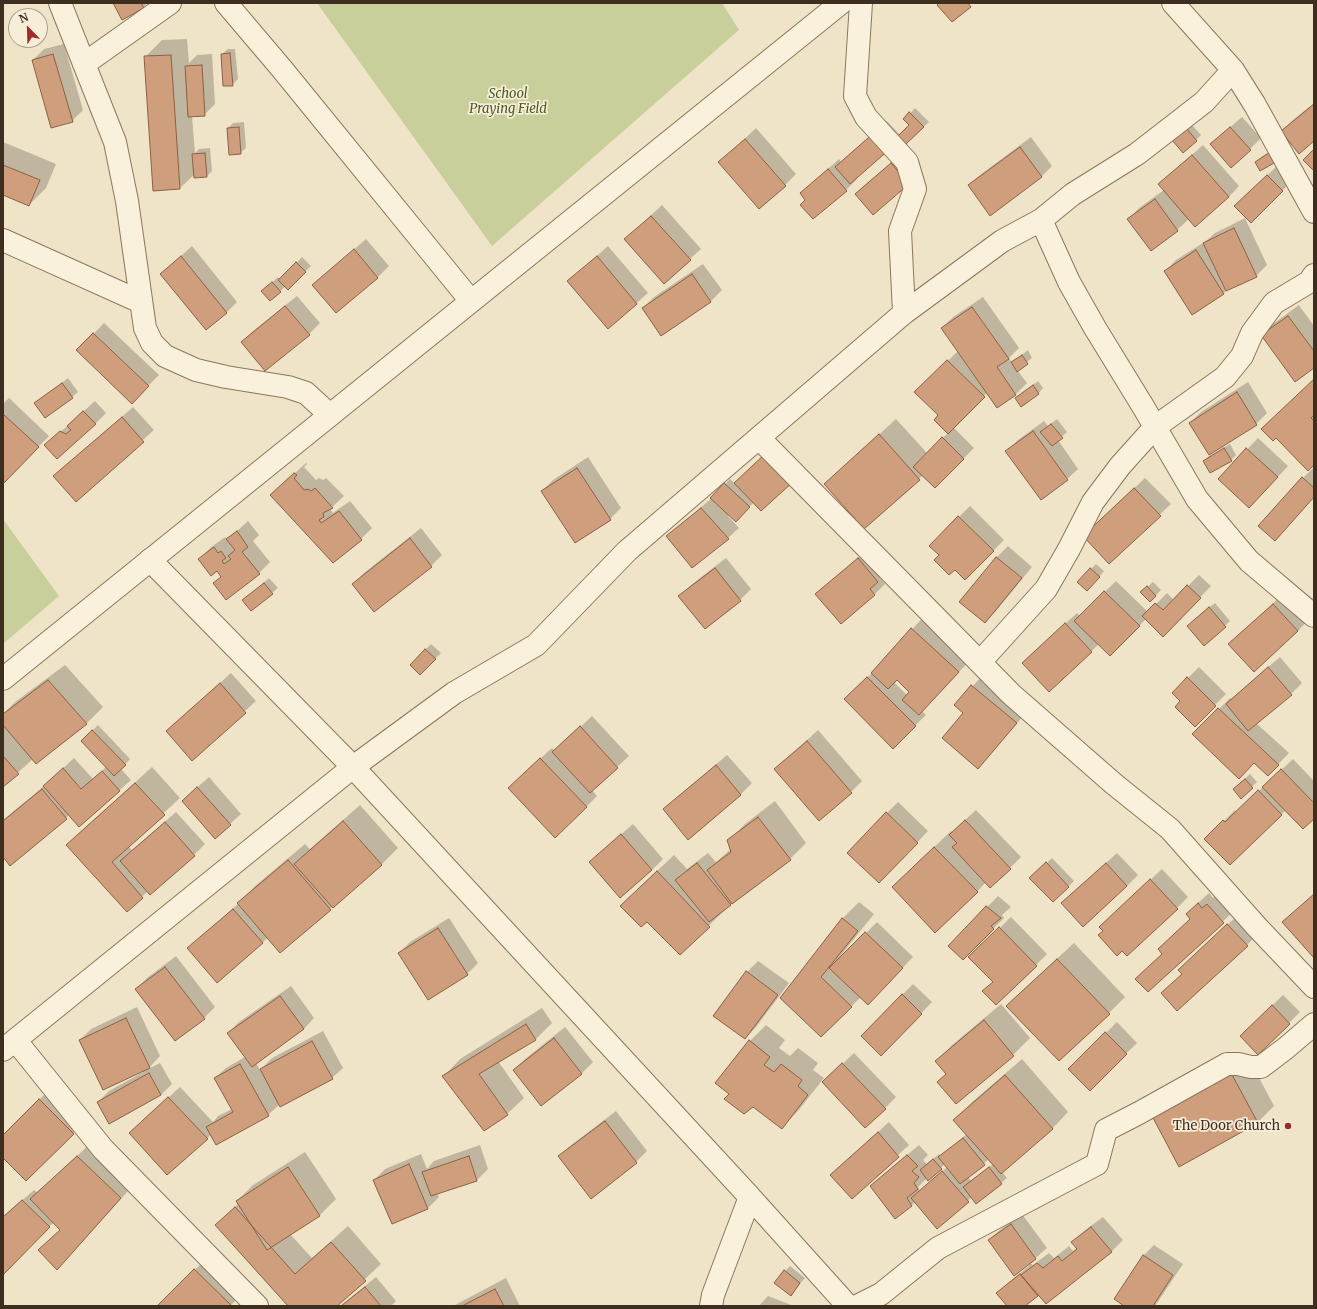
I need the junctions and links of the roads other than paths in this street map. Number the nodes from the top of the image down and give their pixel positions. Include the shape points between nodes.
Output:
1 (60, 3) edge
2 (170, 3) edge
3 (226, 3) edge
4 (841, 3) edge
5 (861, 3) edge
6 (1173, 3) edge
7 (84, 64) junction
8 (1233, 70) junction
9 (1314, 212) edge
10 (1041, 220) junction
11 (3, 240) edge
12 (1314, 275) edge
13 (471, 301) junction
14 (141, 302) junction
15 (904, 313) junction
16 (330, 415) junction
17 (1155, 427) junction
18 (759, 438) junction
19 (150, 560) junction
20 (1314, 616) edge
21 (980, 662) junction
22 (3, 679) edge
23 (353, 767) junction
24 (1314, 987) edge
25 (1314, 1024) edge
26 (9, 1046) edge
27 (750, 1197) junction
28 (257, 1306) edge
29 (710, 1306) edge
30 (848, 1306) edge
31 (857, 1306) edge

1 - 7 street
2 - 7 street
3 - 13 street
4 - 13 street
5 - 15 street via 855,96 866,117 907,162 915,189 900,231
6 - 8 street
7 - 14 street via 115,142 127,201
8 - 9 street via 1256,105
8 - 10 street via 1204,102 1143,150 1073,194
10 - 15 street via 1002,241
10 - 17 street via 1095,328
11 - 14 street
12 - 17 street via 1309,282 1274,303 1252,333 1242,356 1225,377
13 - 16 street
14 - 16 street via 145,328 152,343 165,356 196,370 288,387 306,393
15 - 18 street
16 - 19 street
17 - 20 street via 1206,511 1249,561
17 - 21 street via 1092,502 1046,589
18 - 21 street
18 - 23 street via 627,551 536,645 454,693
19 - 22 street
19 - 23 street
21 - 24 street via 1012,694 1170,829
23 - 26 street
23 - 27 street
25 - 31 street via 1261,1067 1227,1064 1106,1130 1097,1164 938,1248 881,1294
26 - 28 street via 103,1149
27 - 29 street
27 - 30 street

